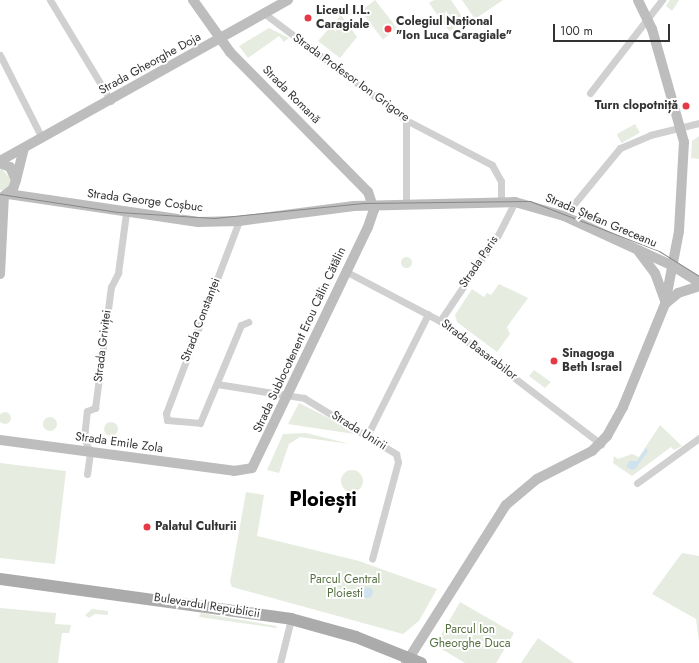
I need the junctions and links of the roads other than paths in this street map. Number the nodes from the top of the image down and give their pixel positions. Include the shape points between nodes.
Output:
1 (50, 0) edge
2 (193, 0) edge
3 (288, 0) edge
4 (638, 0) edge
5 (662, 0) edge
6 (265, 14) junction
7 (648, 20) junction
8 (219, 40) junction
9 (0, 55) edge
10 (590, 92) dead end
11 (111, 101) junction
12 (406, 120) junction
13 (699, 123) edge
14 (681, 127) junction
15 (42, 138) junction
16 (24, 148) junction
17 (0, 162) edge
18 (16, 180) junction
19 (4, 196) edge
20 (501, 200) junction
21 (515, 202) junction
22 (406, 203) junction
23 (374, 205) junction
24 (126, 213) junction
25 (564, 216) junction
26 (239, 221) junction
27 (637, 250) junction
28 (673, 266) junction
29 (347, 272) junction
30 (0, 274) edge
31 (699, 282) edge
32 (699, 286) edge
33 (665, 304) junction
34 (428, 314) junction
35 (440, 320) junction
36 (248, 322) dead end
37 (217, 384) junction
38 (288, 394) junction
39 (368, 434) junction
40 (699, 438) edge
41 (0, 440) edge
42 (601, 444) junction
43 (90, 452) junction
44 (234, 471) joint
45 (87, 474) dead end
46 (637, 483) dead end
47 (372, 559) dead end
48 (0, 579) edge
49 (291, 619) junction
50 (408, 660) edge
51 (280, 663) edge
52 (420, 663) edge

1 - 11 street
2 - 8 main road, Strada Romană
3 - 6 main road, Strada Gheorghe Doja
4 - 7 main road
5 - 7 street
6 - 8 main road, Strada Gheorghe Doja
6 - 12 street, Strada Profesor Ion Grigore
7 - 10 street
7 - 14 main road
8 - 11 main road, Strada Gheorghe Doja
8 - 23 main road, Strada Romană via 362,184
9 - 15 street
11 - 15 main road, Strada Gheorghe Doja
12 - 20 street, Strada Profesor Ion Grigore via 492,165 501,181
12 - 22 street
13 - 14 street
14 - 25 street via 633,142 612,155
14 - 28 main road via 684,159
15 - 16 main road, Strada Gheorghe Doja
16 - 17 main road, Strada Gheorghe Doja
16 - 18 main road
17 - 18 main road via 10,167
18 - 19 main road
19 - 24 main road, Strada George Coșbuc
19 - 30 main road
20 - 21 main road, Strada Ștefan Greceanu
20 - 22 main road, Strada Ștefan Greceanu
21 - 25 main road, Strada Ștefan Greceanu
21 - 35 street, Strada Paris via 498,235
22 - 23 main road, Strada Ștefan Greceanu
23 - 26 main road, Strada George Coșbuc
23 - 29 main road, Strada Sublocotenent Erou Călin Cătălin via 368,227
24 - 26 main road, Strada George Coșbuc via 198,222
24 - 43 street, Strada Griviței via 118,273 111,287 95,408 87,411 84,438
25 - 27 main road, Strada Ștefan Greceanu
26 - 37 street, Strada Constanței via 166,413 167,420 200,423
27 - 28 main road, Strada Ștefan Greceanu
27 - 33 main road via 654,273
28 - 31 main road, Strada Ștefan Greceanu
28 - 33 main road
29 - 34 street, Strada Basarabilor
29 - 38 main road, Strada Sublocotenent Erou Călin Cătălin
32 - 33 main road via 678,293
33 - 42 main road via 623,407
34 - 35 street, Strada Basarabilor
34 - 39 street
35 - 42 street, Strada Basarabilor
36 - 37 street via 241,325
37 - 38 street, Strada Unirii
38 - 39 street, Strada Unirii via 304,398
38 - 44 main road, Strada Sublocotenent Erou Călin Cătălin via 256,462 246,471
39 - 47 street, Strada Unirii via 398,459
40 - 46 street
41 - 43 main road, Strada Emile Zola
42 - 50 main road via 538,479 506,506
43 - 44 main road, Strada Emile Zola
43 - 45 street, Strada Griviței
48 - 49 main road, Bulevardul Republicii
49 - 50 main road, Bulevardul Republicii via 338,631
49 - 51 street
50 - 52 main road, Bulevardul Republicii

